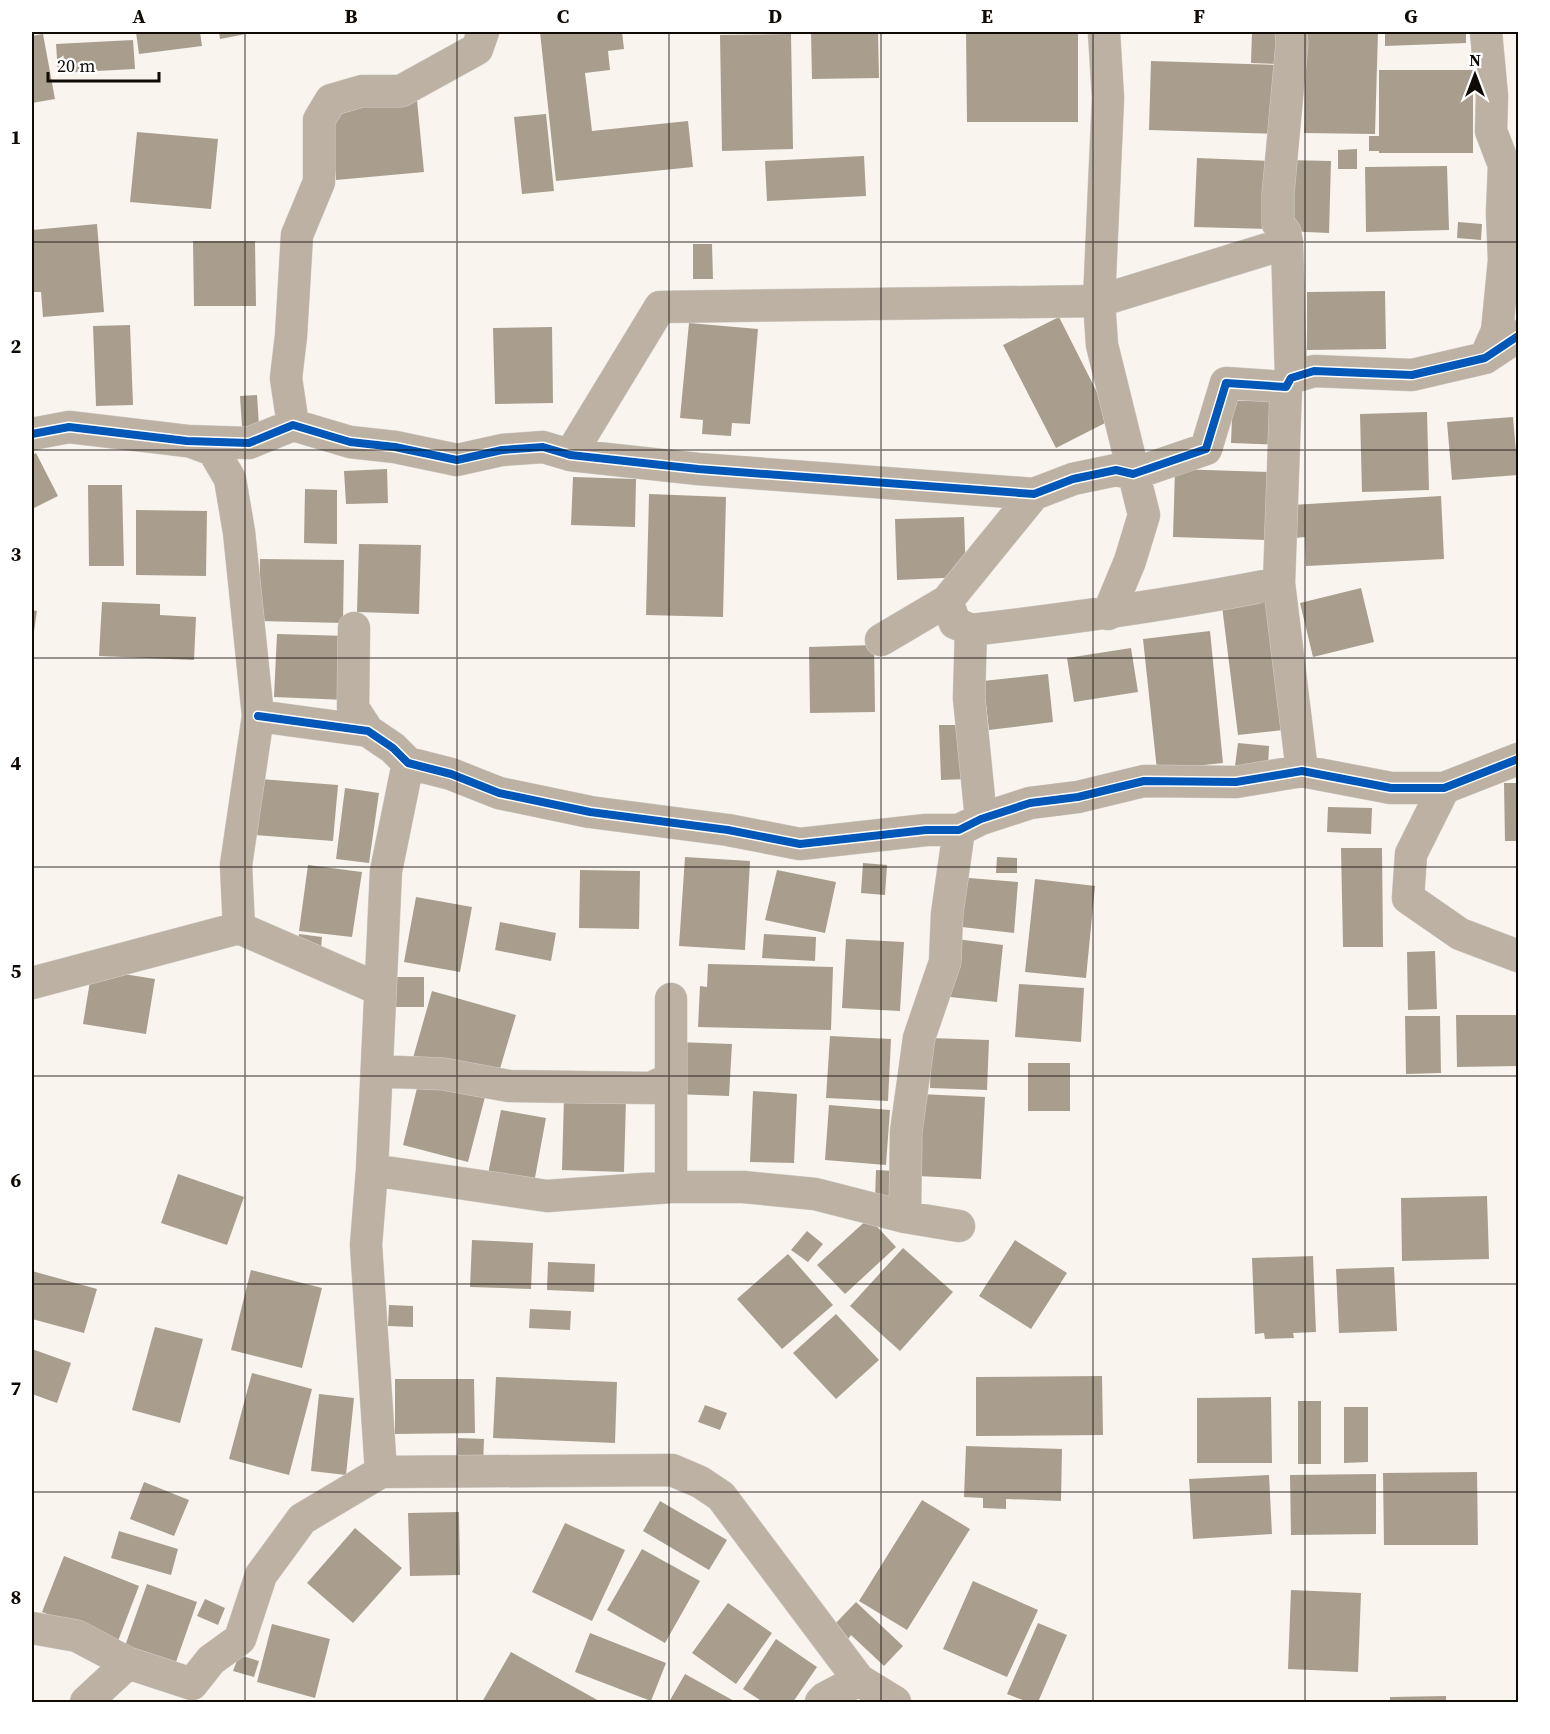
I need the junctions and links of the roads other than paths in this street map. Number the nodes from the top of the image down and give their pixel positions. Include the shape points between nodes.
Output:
1 (483, 32) edge
2 (1104, 32) edge
3 (1290, 32) edge
4 (1486, 32) edge
5 (1287, 243) junction
6 (1511, 261) edge
7 (1099, 301) junction
8 (1518, 336) edge
9 (1485, 357) junction
10 (1289, 383) junction
11 (293, 425) junction
12 (32, 434) edge
13 (187, 441) junction
14 (570, 455) junction
15 (1133, 474) junction
16 (1034, 494) junction
17 (1279, 583) junction
18 (947, 601) junction
19 (1108, 614) junction
20 (354, 628) dead end
21 (971, 630) junction
22 (881, 640) dead end
23 (258, 716) junction
24 (368, 731) junction
25 (1518, 759) edge
26 (408, 763) junction
27 (1302, 771) junction
28 (1444, 788) junction
29 (970, 824) junction
30 (239, 928) junction
31 (1518, 956) edge
32 (32, 983) edge
33 (379, 989) junction
34 (671, 999) dead end
35 (377, 1071) junction
36 (670, 1079) junction
37 (372, 1170) junction
38 (671, 1187) junction
39 (904, 1217) junction
40 (959, 1226) dead end
41 (381, 1472) junction
42 (32, 1628) edge
43 (128, 1663) junction
44 (859, 1680) junction
45 (194, 1693) edge
46 (86, 1702) edge
47 (821, 1702) edge
48 (895, 1702) edge

1 - 11 street via 477,49 401,91 362,91 331,100 320,120 320,182 297,235 286,378
2 - 7 street via 1108,98
3 - 5 street via 1278,194 1278,224
4 - 6 street via 1491,131 1504,165 1502,213
5 - 7 street
5 - 10 street
6 - 9 street via 1497,331
7 - 14 street via 660,307
7 - 15 street via 1102,345
8 - 9 street
9 - 10 street via 1412,375 1314,371
10 - 15 street via 1226,383 1206,449
10 - 17 street
11 - 13 street via 249,443
11 - 14 street via 350,442 457,460 502,450 543,447
12 - 13 street via 69,427
13 - 23 street via 213,450 230,479
14 - 16 street via 698,469
15 - 16 street via 1116,470 1073,479
15 - 19 street via 1144,515
16 - 18 street
17 - 19 street
17 - 27 street
18 - 21 street via 955,623
18 - 22 street
19 - 21 street
20 - 24 street via 353,708
21 - 29 street
23 - 24 street
23 - 30 street via 236,865
24 - 26 street
25 - 28 street
26 - 29 street via 451,774 499,793 800,844
26 - 33 street via 386,871
27 - 28 street via 1391,788
27 - 29 street via 1236,782 1144,781 1078,797 1030,803
28 - 31 street via 1411,854 1408,898 1460,934
29 - 39 street via 947,914 945,962 919,1038 906,1132
30 - 32 street
30 - 33 street
33 - 35 street
34 - 36 street
35 - 36 street via 443,1074 509,1086 651,1088
35 - 37 street
36 - 38 street
37 - 38 street via 547,1196
37 - 41 street via 366,1245
38 - 39 street via 743,1187 815,1194
39 - 40 street
41 - 44 street via 672,1470 722,1496
41 - 45 street via 302,1519 261,1575 240,1640 211,1660
42 - 43 street via 77,1636
43 - 45 street
43 - 46 street
44 - 47 street
44 - 48 street

